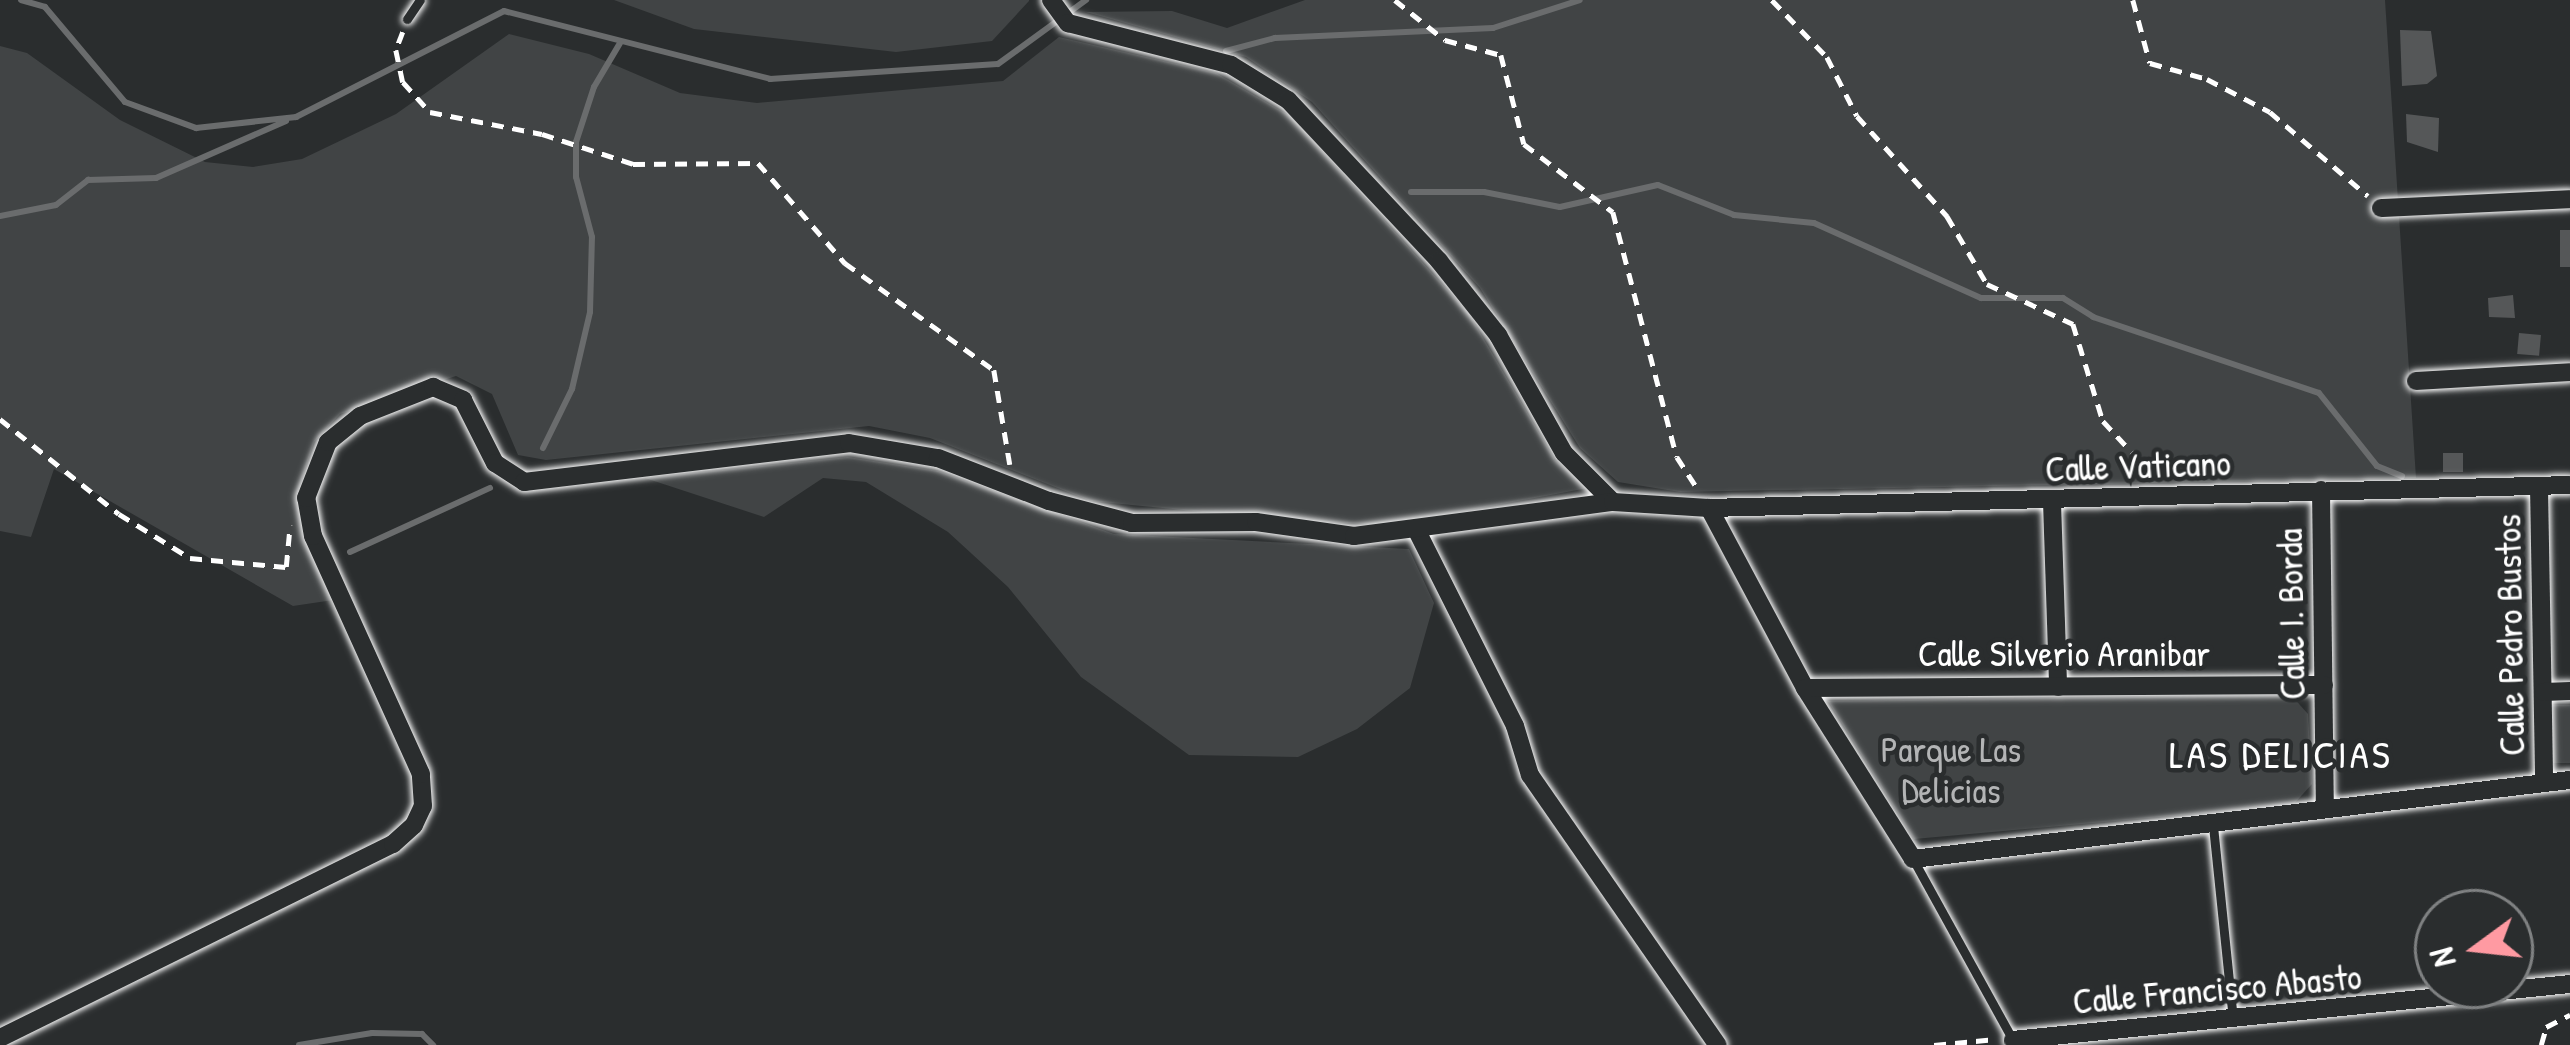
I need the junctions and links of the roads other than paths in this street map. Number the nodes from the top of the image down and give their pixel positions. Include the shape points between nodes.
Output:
1 (420, 0) edge
2 (1051, 0) edge
3 (407, 19) road end
4 (2570, 199) edge
5 (2381, 208) road end
6 (2570, 372) edge
7 (2416, 381) dead end
8 (2570, 485) edge
9 (2539, 487) junction
10 (2321, 490) junction
11 (1612, 502) junction
12 (2052, 502) junction
13 (1709, 508) junction
14 (1418, 531) junction
15 (2324, 685) junction
16 (2058, 686) junction
17 (1805, 688) junction
18 (2570, 691) edge
19 (2544, 692) junction
20 (2570, 780) edge
21 (2544, 783) junction
22 (2325, 808) junction
23 (2213, 826) junction
24 (1913, 859) junction
25 (2570, 984) edge
26 (2233, 1019) junction
27 (0, 1038) edge
28 (2013, 1040) joint
29 (1718, 1045) edge

1 - 3 lane
2 - 11 street via 1068,23 1232,65 1288,100 1454,280 1498,335 1564,453
4 - 5 street
6 - 7 street
8 - 9 street, Calle Vaticano
9 - 10 street, Calle Vaticano
9 - 19 street, Calle Pedro Bustos
10 - 12 street, Calle Vaticano
10 - 15 street, Calle I. Borda
11 - 13 street, Calle Vaticano
11 - 14 street, Calle Vaticano
12 - 13 street, Calle Vaticano
12 - 16 street
13 - 17 street
14 - 27 street, Calle Vaticano via 1354,536 1256,522 1132,523 938,458 849,442 524,482 495,463 451,389 433,387 360,416 328,442 306,499 313,536 421,775 423,806 414,825 393,844
14 - 29 street via 1515,726 1530,775
15 - 16 street, Calle Silverio Aranibar
15 - 22 street, Calle I. Borda
16 - 17 street, Calle Silverio Aranibar
17 - 24 street
18 - 19 street
19 - 21 street, Calle Pedro Bustos
20 - 21 street
21 - 22 street
22 - 23 street
23 - 24 street
23 - 26 lane
24 - 28 lane
25 - 26 street, Calle Francisco Abasto
26 - 28 street, Calle Francisco Abasto

